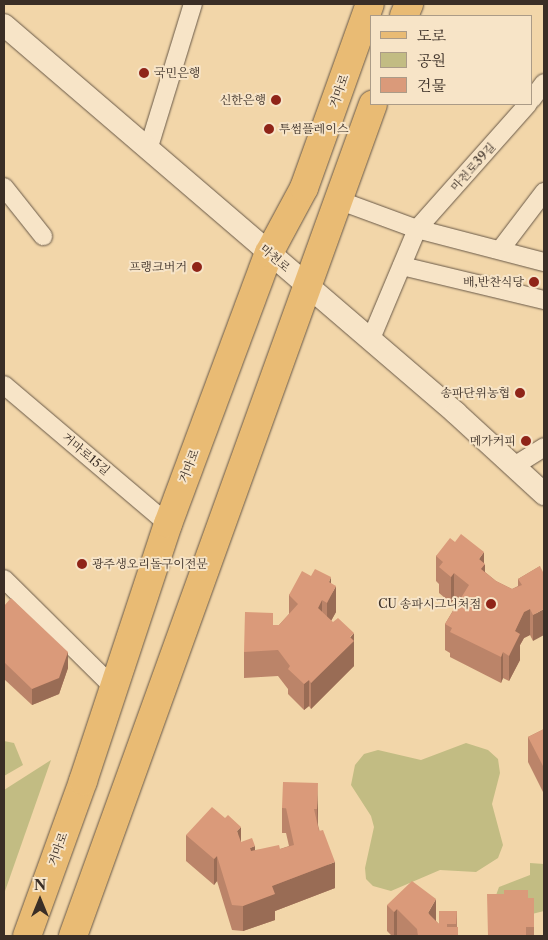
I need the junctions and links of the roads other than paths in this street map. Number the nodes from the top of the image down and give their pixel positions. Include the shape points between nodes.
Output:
1 (193, 4) edge
2 (370, 4) edge
3 (4, 25) edge
4 (544, 83) edge
5 (533, 98) edge
6 (373, 105) edge
7 (527, 105) edge
8 (148, 150) junction
9 (4, 188) edge
10 (544, 192) edge
11 (338, 200) junction
12 (417, 229) junction
13 (43, 236) dead end
14 (500, 250) junction
15 (269, 253) junction
16 (544, 262) edge
17 (402, 266) junction
18 (307, 286) junction
19 (544, 300) edge
20 (370, 341) junction
21 (4, 385) edge
22 (544, 447) edge
23 (514, 466) junction
24 (541, 489) edge
25 (168, 524) junction
26 (4, 579) edge
27 (114, 688) junction
28 (27, 936) edge
29 (73, 936) edge

1 - 8 street
2 - 15 main road, 거마로 via 304,188
3 - 8 street, 마천로
4 - 5 street
6 - 11 main road
7 - 12 street, 마천로39길
8 - 15 street, 마천로
9 - 13 street
10 - 14 street
11 - 12 street
11 - 18 main road
12 - 14 street
12 - 17 street, 마천로39길
14 - 16 street
15 - 18 street, 마천로
15 - 25 main road, 거마로
17 - 19 street
17 - 20 street, 마천로39길
18 - 20 street, 마천로
18 - 29 main road
20 - 23 street, 마천로
21 - 25 street, 거마로15길
22 - 23 street
23 - 24 street, 마천로
25 - 27 main road, 거마로
26 - 27 street
27 - 28 main road, 거마로

